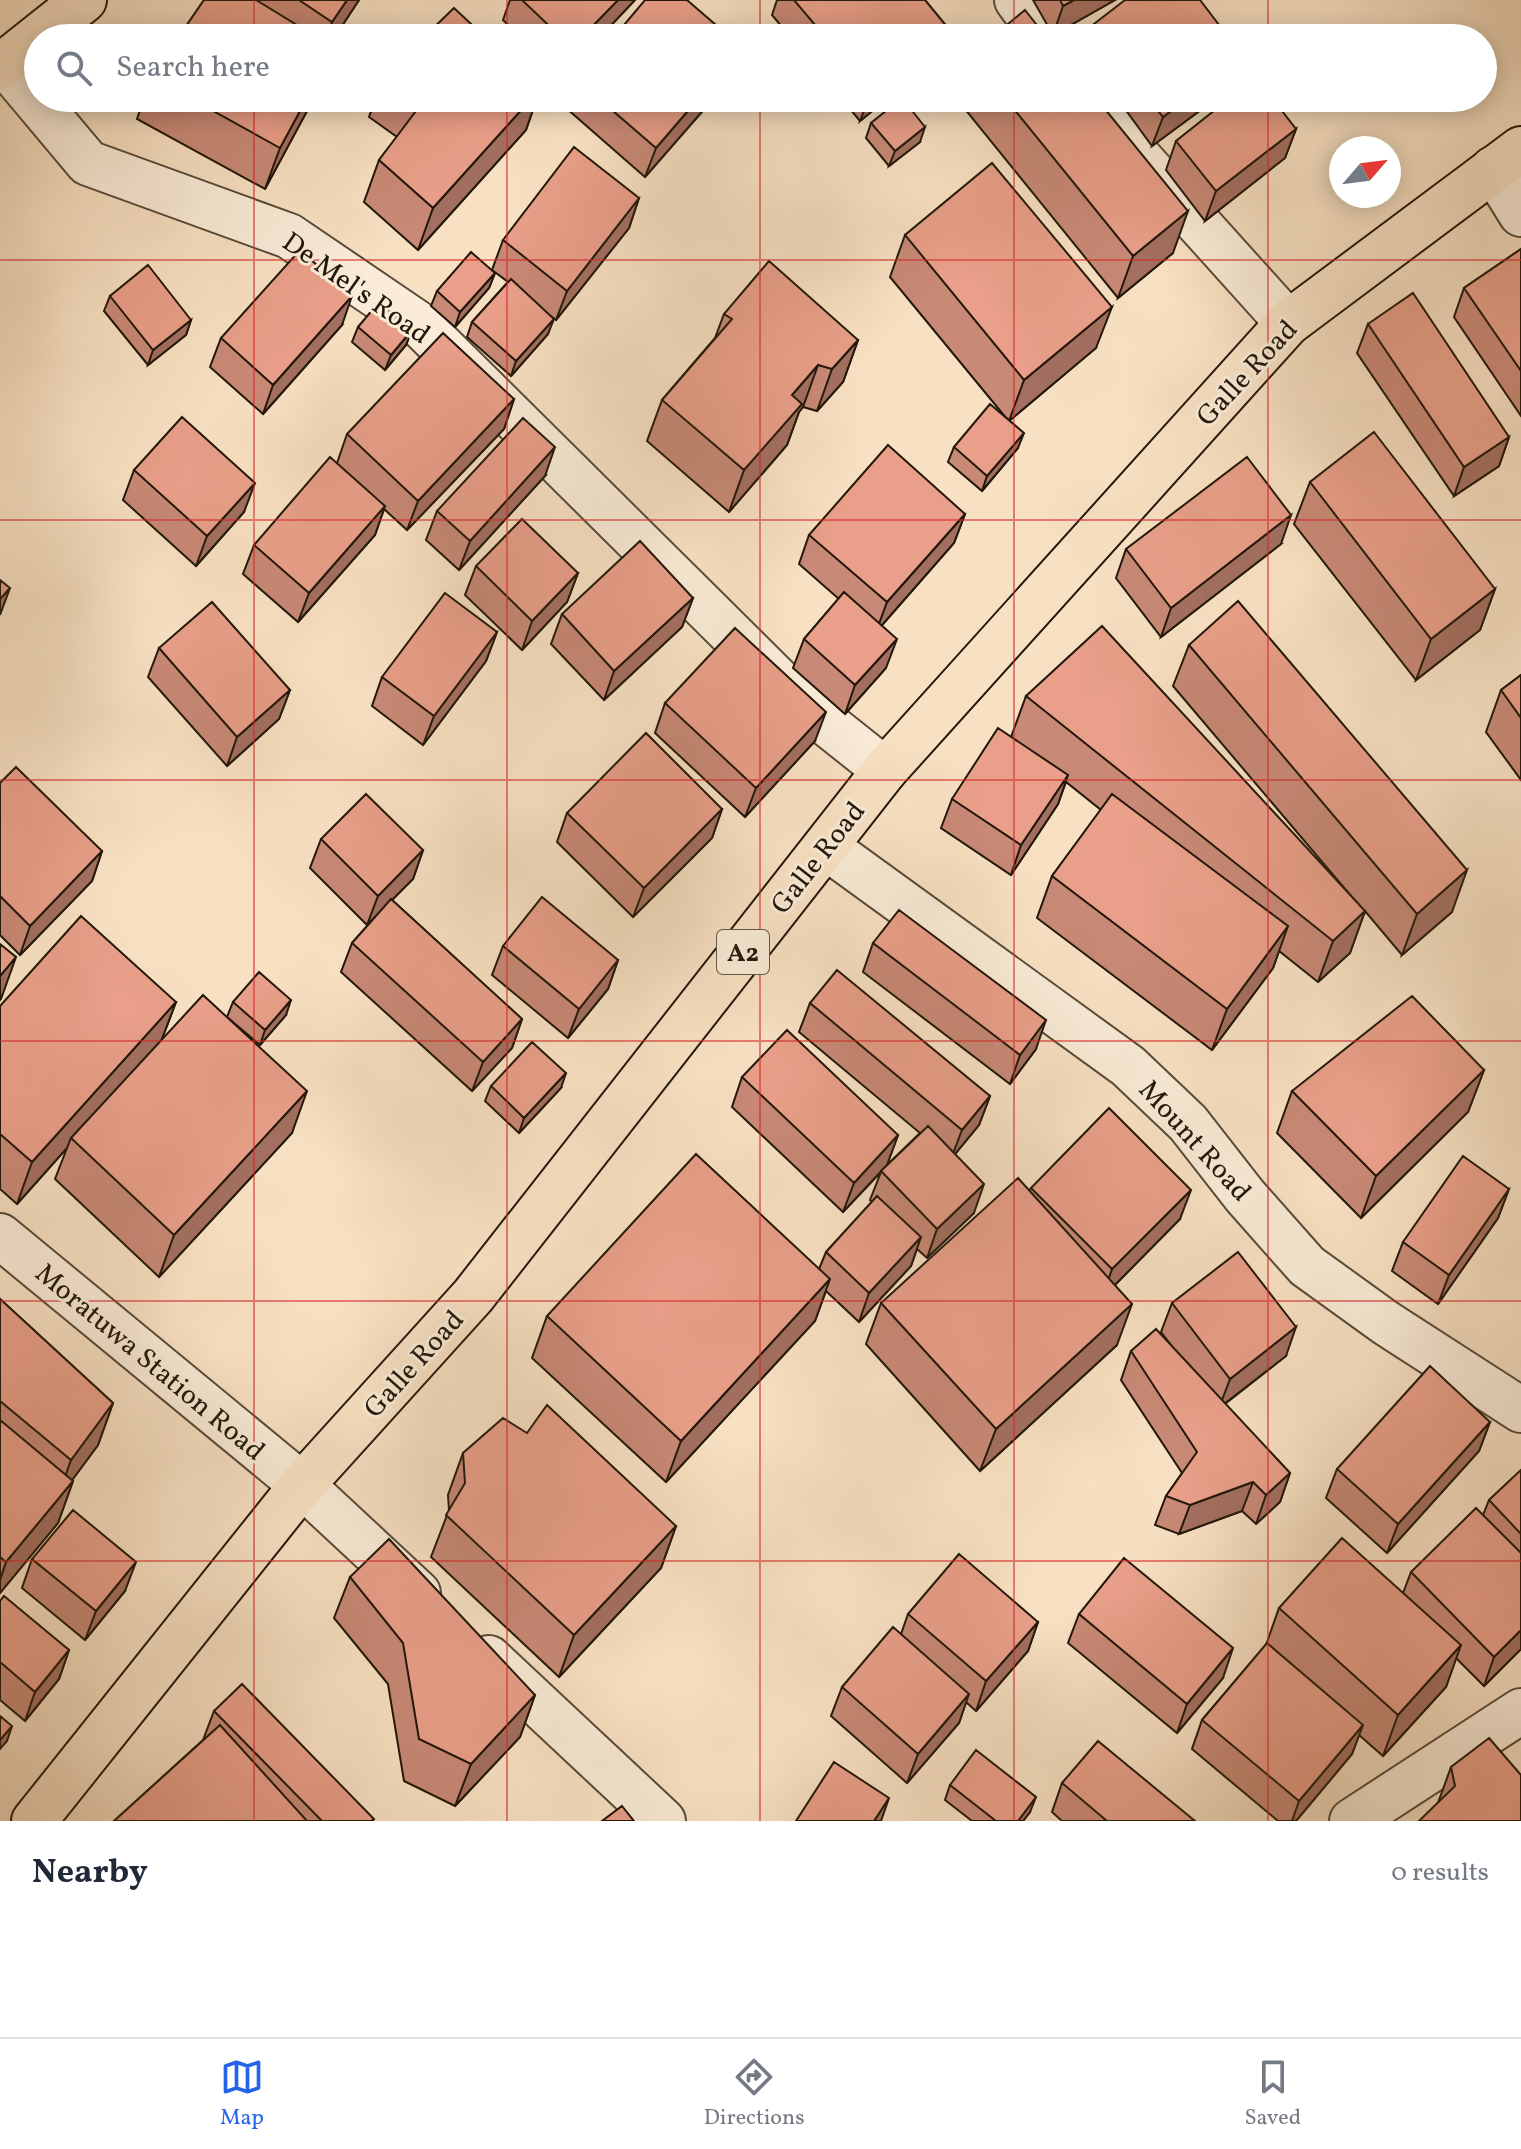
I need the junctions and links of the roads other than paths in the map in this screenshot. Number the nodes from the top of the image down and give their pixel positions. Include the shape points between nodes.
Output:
1 (84, 0) edge
2 (1017, 0) edge
3 (54, 24) edge
4 (1035, 24) edge
5 (24, 48) edge
6 (2, 65) edge
7 (24, 90) edge
8 (43, 112) edge
9 (1101, 112) edge
10 (1507, 159) edge
11 (1521, 214) edge
12 (1288, 323) junction
13 (885, 770) junction
14 (826, 847) junction
15 (0, 1236) edge
16 (1521, 1410) edge
17 (302, 1485) junction
18 (1521, 1711) edge
19 (34, 1821) edge
20 (663, 1821) edge
21 (1352, 1821) edge

1 - 3 main road
2 - 4 street
5 - 6 main road
6 - 7 street, De Mel's Road
8 - 13 street, De Mel's Road via 88,163 289,236 420,325 802,704
9 - 12 street
10 - 11 street
10 - 12 main road, Galle Road / A2
12 - 13 main road, Galle Road / A2
13 - 14 main road, Galle Road / A2
14 - 16 street, Mount Road via 1128,1066 1188,1123 1307,1266
14 - 17 main road, Galle Road / A2 via 473,1296
15 - 17 street, Moratuwa Station Road
17 - 19 main road, Galle Road / A2
17 - 20 street, Moratuwa Station Road
18 - 21 street

